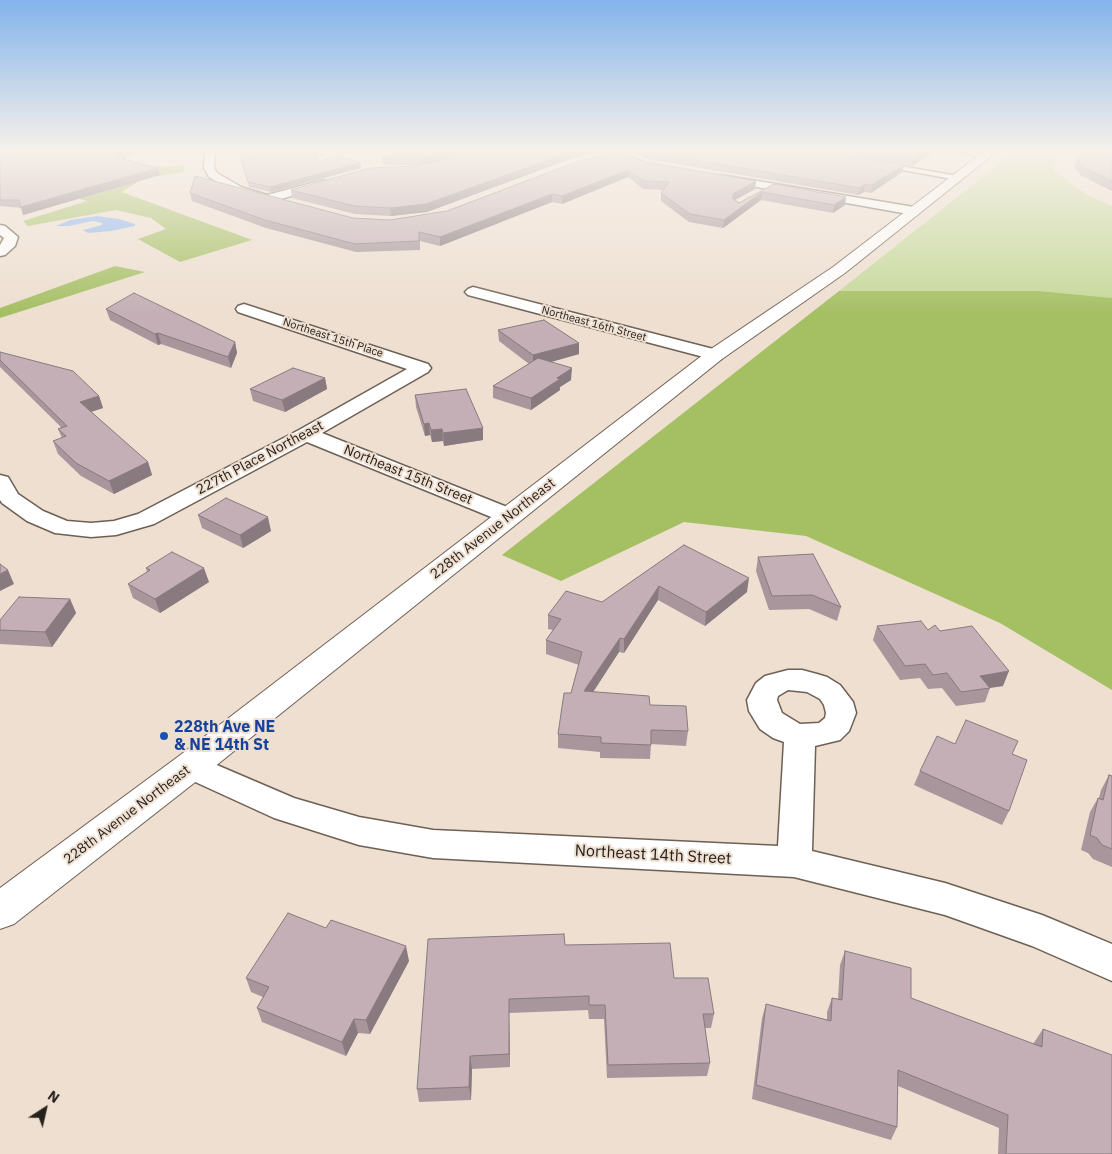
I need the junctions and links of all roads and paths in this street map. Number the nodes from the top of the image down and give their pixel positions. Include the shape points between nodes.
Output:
1 (885, 206) edge
2 (921, 206) edge
3 (914, 211) junction
4 (0, 229) edge
5 (0, 252) edge
6 (473, 292) dead end
7 (244, 308) dead end
8 (715, 356) junction
9 (422, 368) joint
10 (306, 434) junction
11 (0, 482) edge
12 (509, 516) junction
13 (800, 735) dead end
14 (191, 766) junction
15 (794, 862) junction
16 (0, 911) edge
17 (1112, 963) edge

1 - 3 street
2 - 3 main road, 228th Avenue Northeast
3 - 8 main road, 228th Avenue Northeast via 839,270
4 - 5 street via 11,237 10,243
6 - 8 street, Northeast 16th Street
7 - 9 street, Northeast 15th Place
8 - 12 main road, 228th Avenue Northeast
9 - 10 street, 227th Place Northeast
10 - 11 street, 227th Place Northeast via 146,519 116,528 63,528 35,516 10,498
10 - 12 street, Northeast 15th Street
12 - 14 main road, 228th Avenue Northeast
13 - 15 street
14 - 15 street, Northeast 14th Street via 286,809 359,831 434,844
14 - 16 main road, 228th Avenue Northeast
15 - 17 street, Northeast 14th Street via 945,899 1042,932

